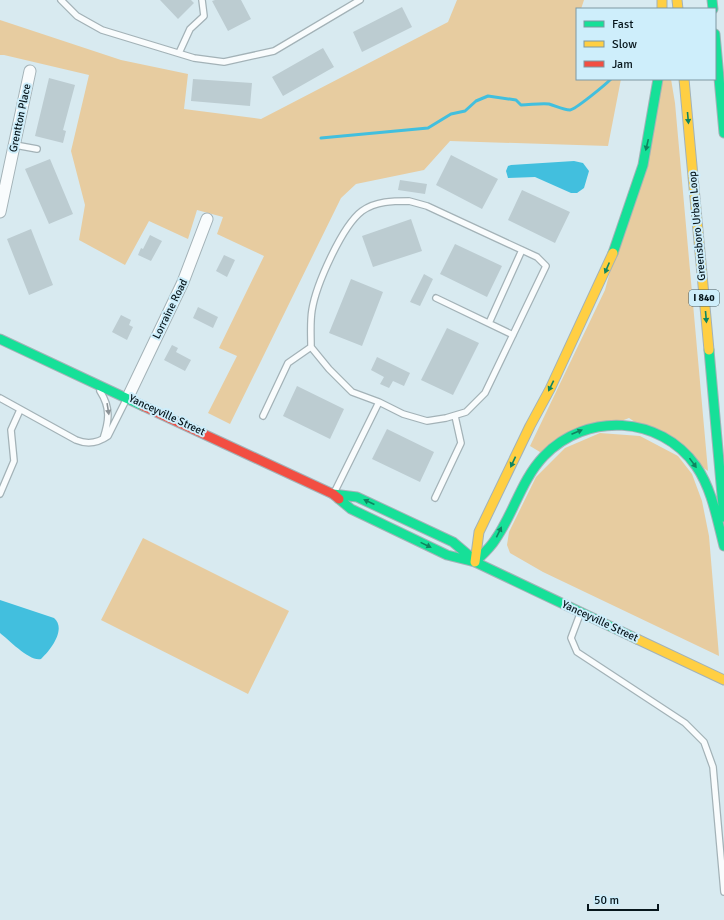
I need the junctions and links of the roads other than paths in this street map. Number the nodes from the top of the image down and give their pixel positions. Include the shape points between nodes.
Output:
1 (61, 0) edge
2 (202, 0) edge
3 (360, 0) edge
4 (351, 2) edge
5 (716, 45) edge
6 (179, 53) junction
7 (30, 71) dead end
8 (658, 80) edge
9 (684, 80) edge
10 (724, 133) edge
11 (15, 145) junction
12 (37, 149) dead end
13 (0, 212) edge
14 (207, 219) dead end
15 (522, 250) junction
16 (436, 298) dead end
17 (489, 323) junction
18 (513, 334) junction
19 (0, 339) edge
20 (311, 347) junction
21 (94, 382) junction
22 (128, 397) junction
23 (0, 398) edge
24 (379, 402) junction
25 (20, 410) junction
26 (263, 416) dead end
27 (454, 416) junction
28 (103, 440) junction
29 (0, 494) edge
30 (333, 494) junction
31 (435, 498) dead end
32 (724, 517) edge
33 (724, 546) edge
34 (475, 562) junction
35 (581, 612) junction
36 (722, 679) edge
37 (724, 892) edge

1 - 6 lane via 77,16 102,30
2 - 6 lane via 204,16 190,29
3 - 4 lane
4 - 6 lane via 274,50 224,62
5 - 10 main road
7 - 11 street, Grentton Place
8 -> 34 main road via 643,165 616,246 550,389 479,532
9 -> 32 main road, Greensboro Urban Loop / I 840
11 - 12 lane
11 - 13 street, Grentton Place
14 - 22 street, Lorraine Road via 183,282
15 - 17 lane
15 - 18 lane via 537,257 546,266
15 - 20 lane via 427,206 409,201 384,202 362,211 343,233 322,278 312,310
16 - 17 lane
17 - 18 lane
18 - 27 lane via 485,393 466,412
19 - 21 main road, Yanceyville Street
20 - 24 lane via 352,392
20 - 26 lane via 288,363
21 - 22 main road, Yanceyville Street
21 -> 28 lane via 105,399 109,412
22 - 28 lane via 112,431
22 - 30 main road, Yanceyville Street
23 - 25 lane
24 - 27 lane via 403,414 427,421
24 - 30 lane
25 - 28 lane via 76,440 89,444
25 - 29 lane via 11,430 14,462
27 - 31 lane via 461,443
30 -> 34 main road, Yanceyville Street via 364,516 447,555
34 -> 30 main road, Yanceyville Street via 453,542 357,497
34 -> 33 main road via 495,540 521,488 545,454 572,434 606,424 629,425 651,430 672,441 685,453 707,486
34 - 35 main road, Yanceyville Street
35 - 36 main road, Yanceyville Street
35 - 37 lane via 571,638 576,652 685,723 698,735 708,751 713,767

